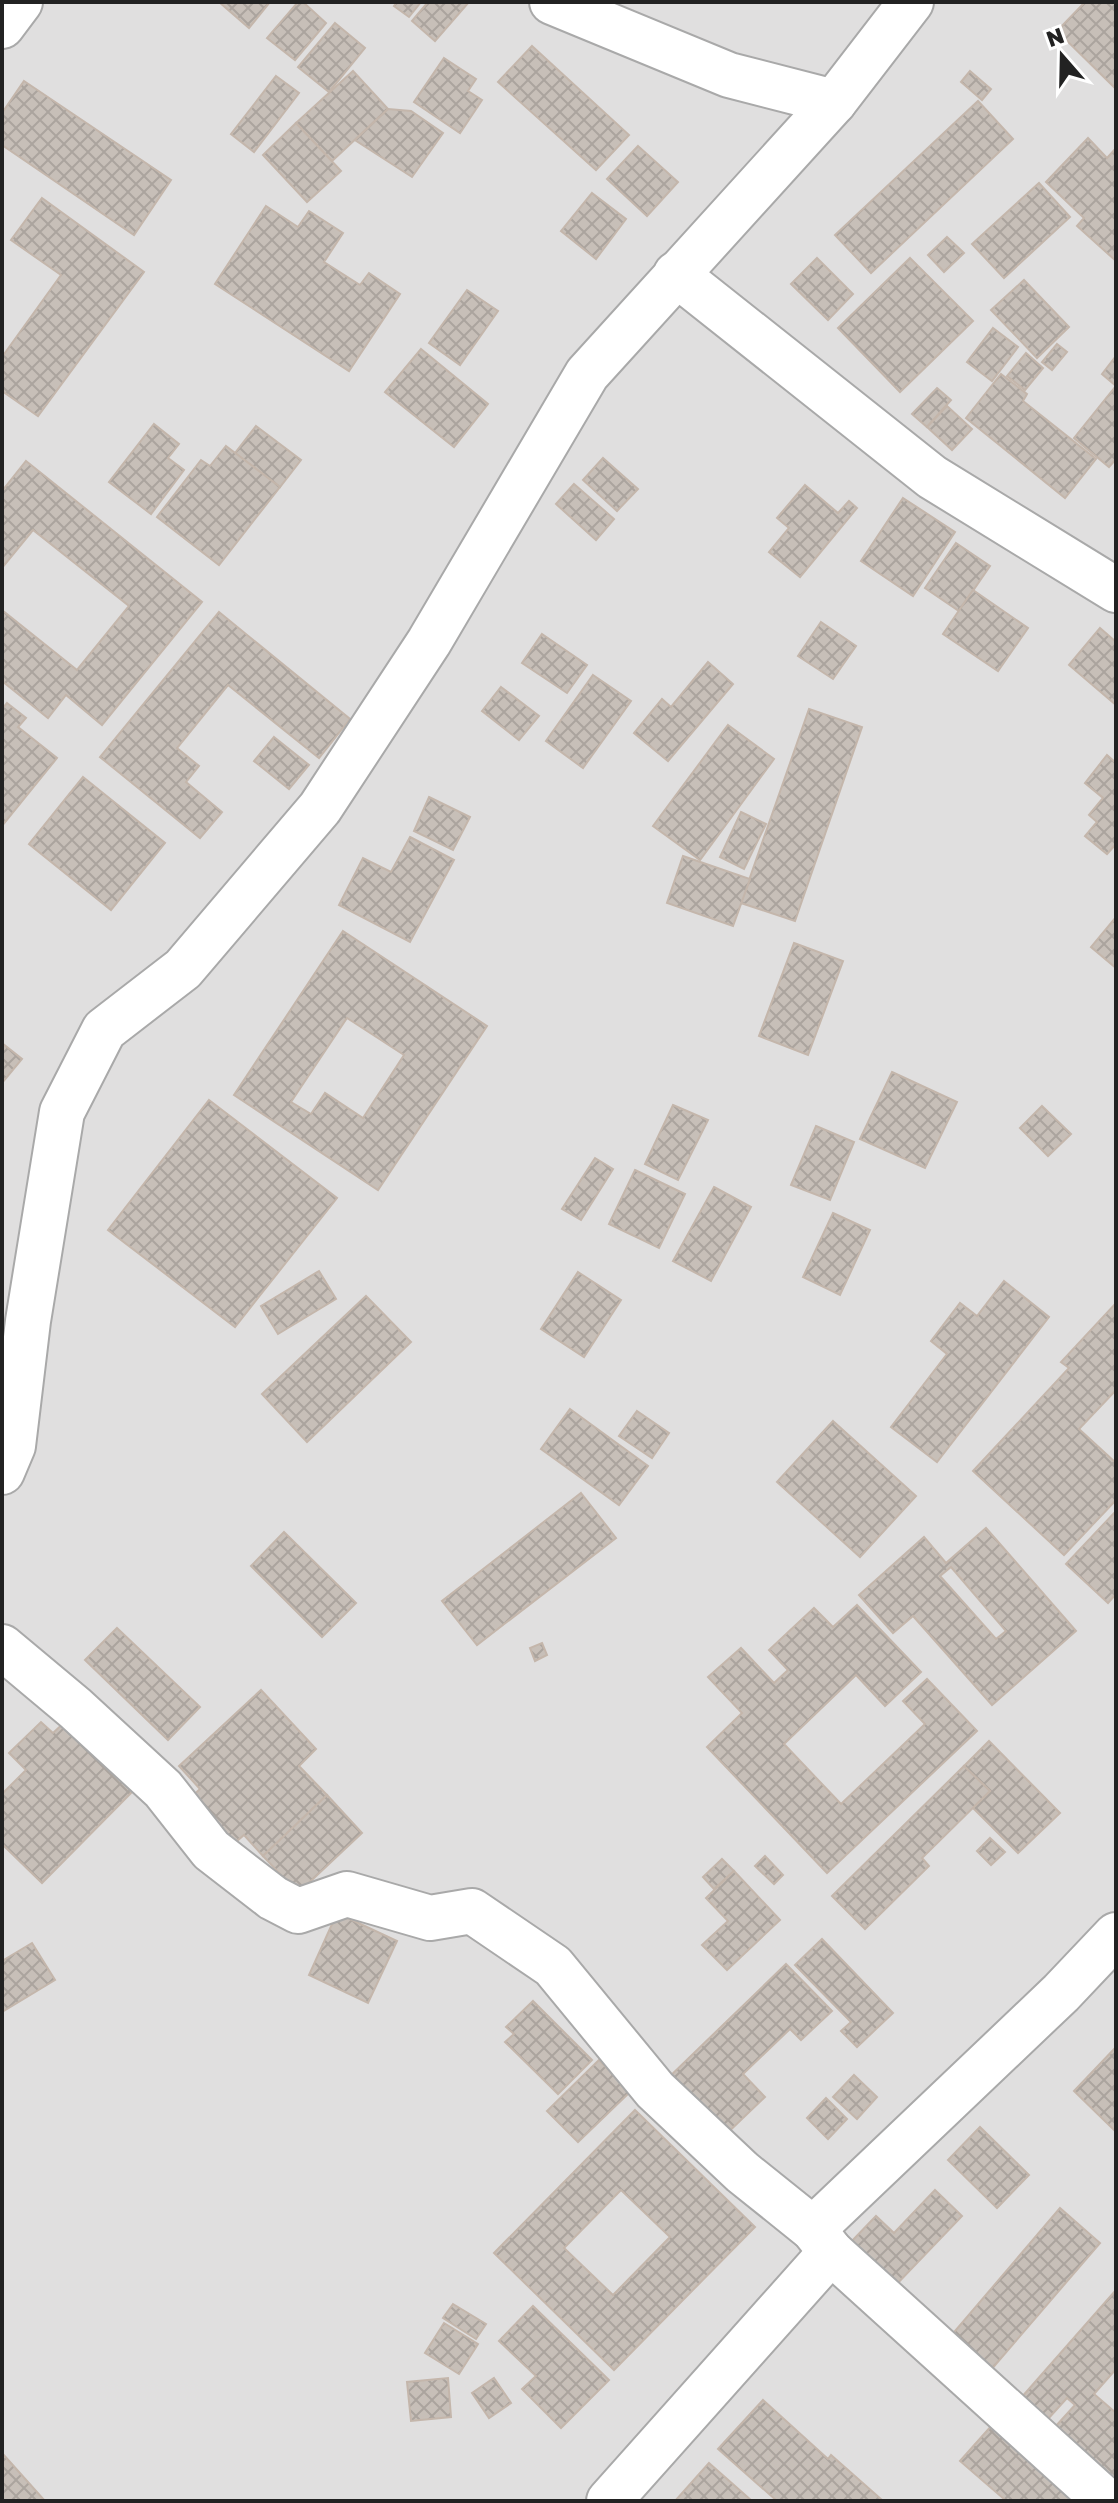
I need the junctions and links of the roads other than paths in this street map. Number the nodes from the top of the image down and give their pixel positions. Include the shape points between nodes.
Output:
1 (20, 2) edge
2 (552, 2) edge
3 (911, 2) edge
4 (2, 26) edge
5 (834, 102) junction
6 (676, 274) junction
7 (1116, 590) edge
8 (6, 1453) edge
9 (2, 1647) edge
10 (1116, 1935) edge
11 (822, 2240) junction
12 (609, 2501) edge
13 (1106, 2501) edge

1 - 4 street
2 - 5 street via 729,75
3 - 5 street
5 - 6 street
6 - 7 street via 932,477
6 - 8 street via 587,374 429,642 320,808 183,969 104,1030 62,1112
9 - 11 street via 163,1789 211,1850 273,1898 298,1911 347,1894 430,1918 472,1911 553,1966 655,2090
10 - 11 street
11 - 12 street
11 - 13 street

